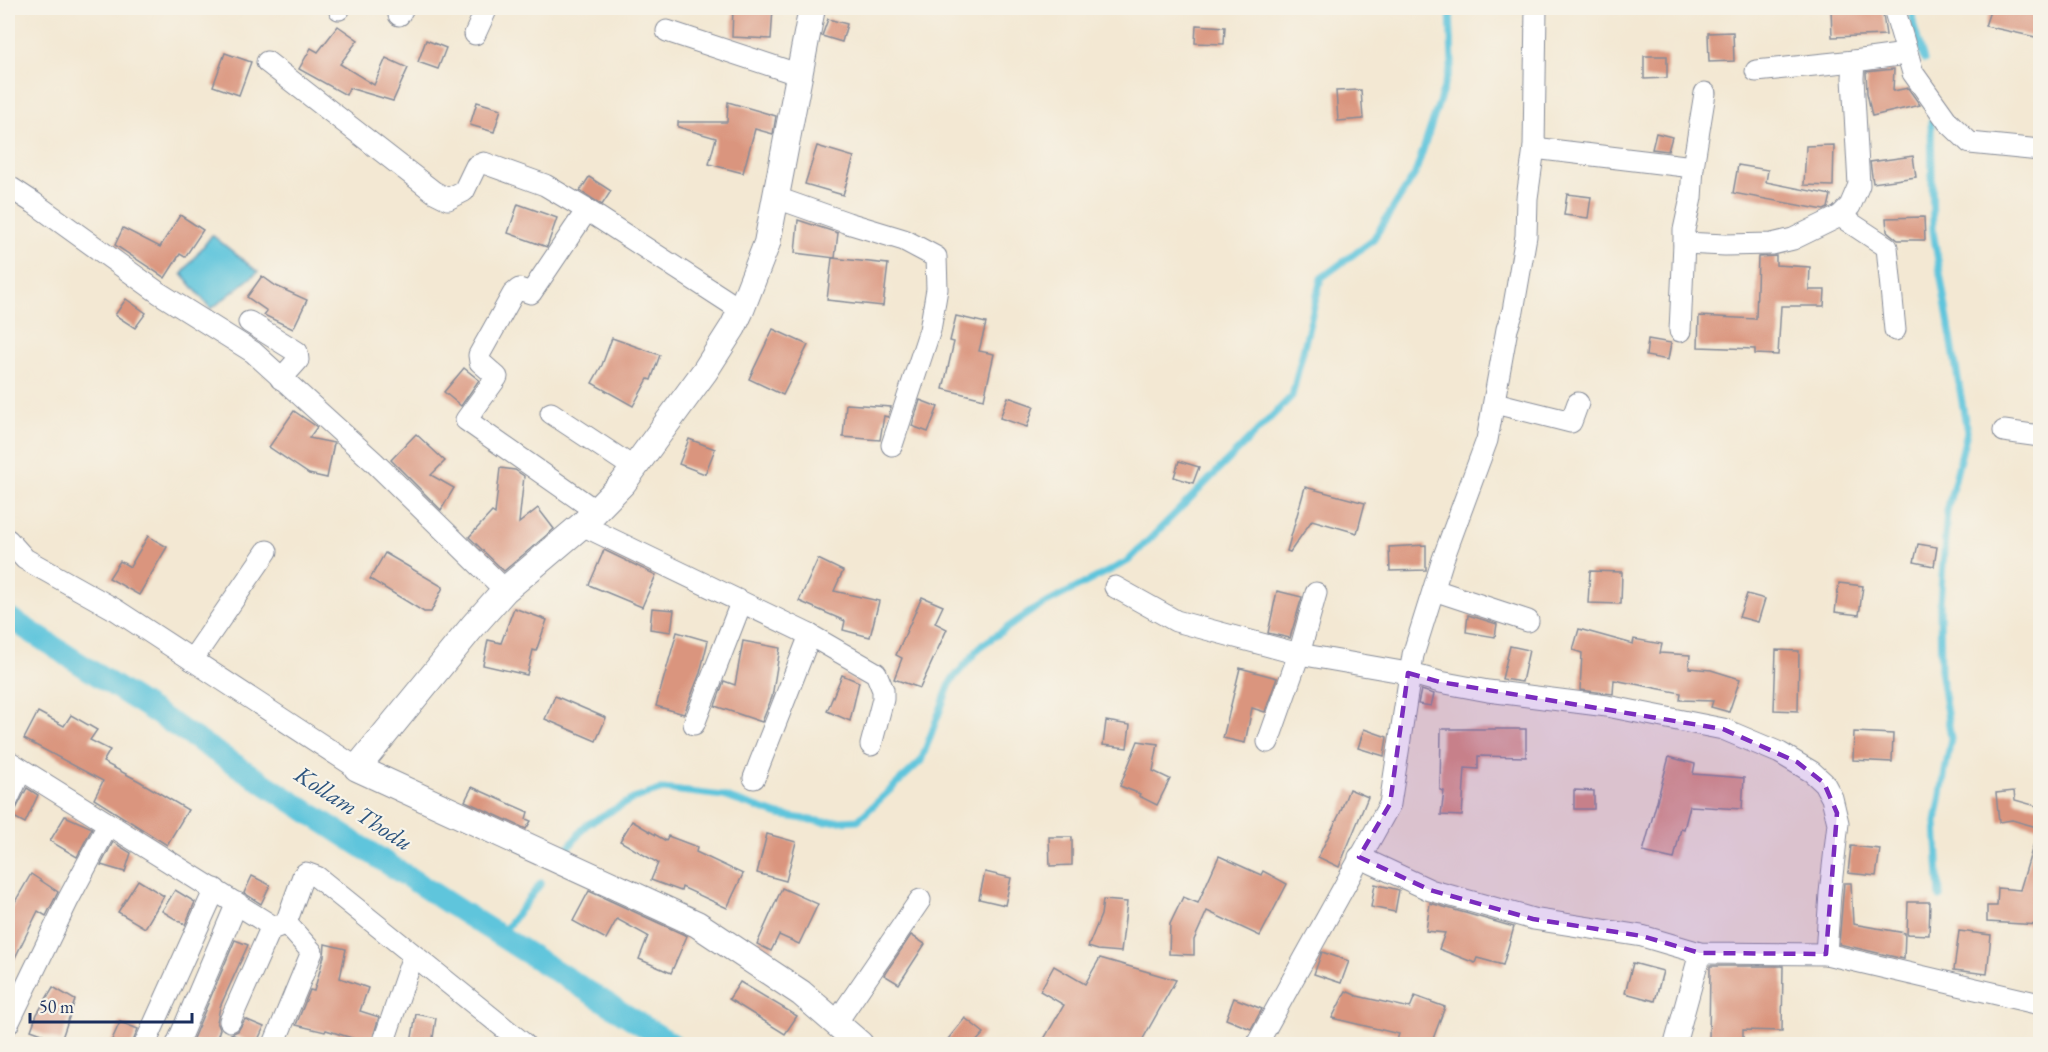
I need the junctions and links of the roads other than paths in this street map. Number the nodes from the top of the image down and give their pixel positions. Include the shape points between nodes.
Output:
1 (487, 8) edge
2 (812, 8) edge
3 (1536, 8) edge
4 (1894, 8) edge
5 (667, 31) dead end
6 (475, 34) dead end
7 (1906, 54) junction
8 (1854, 61) junction
9 (267, 62) dead end
10 (1756, 71) dead end
11 (800, 75) junction
12 (1705, 93) dead end
13 (1534, 148) junction
14 (2040, 150) edge
15 (1693, 167) junction
16 (8, 186) edge
17 (777, 198) junction
18 (587, 210) junction
19 (1840, 216) junction
20 (1684, 243) junction
21 (741, 310) junction
22 (249, 322) dead end
23 (1895, 330) dead end
24 (1680, 331) dead end
25 (281, 379) junction
26 (1494, 403) junction
27 (1578, 403) dead end
28 (551, 413) dead end
29 (2004, 431) dead end
30 (2040, 436) edge
31 (892, 445) dead end
32 (634, 468) junction
33 (589, 518) junction
34 (8, 540) edge
35 (267, 551) dead end
36 (1115, 588) dead end
37 (505, 590) junction
38 (1434, 590) junction
39 (1316, 592) dead end
40 (741, 603) junction
41 (1528, 621) dead end
42 (810, 635) junction
43 (1299, 654) junction
44 (192, 660) junction
45 (1408, 673) junction
46 (694, 723) dead end
47 (1268, 742) dead end
48 (871, 745) dead end
49 (14, 766) edge
50 (357, 768) junction
51 (754, 778) dead end
52 (8, 799) edge
53 (108, 825) junction
54 (1359, 857) junction
55 (215, 889) junction
56 (920, 900) dead end
57 (237, 903) junction
58 (279, 925) junction
59 (1700, 953) junction
60 (1827, 954) junction
61 (413, 956) junction
62 (2040, 1004) edge
63 (231, 1021) dead end
64 (836, 1023) junction
65 (8, 1024) edge
66 (145, 1044) edge
67 (177, 1044) edge
68 (274, 1044) edge
69 (384, 1044) edge
70 (524, 1044) edge
71 (860, 1044) edge
72 (1257, 1044) edge
73 (1675, 1044) edge

1 - 6 street
2 - 11 street
3 - 13 street
4 - 7 street
5 - 11 street
7 - 8 street
7 - 14 street via 1912,73 1948,122 1970,143
8 - 10 street
8 - 19 street via 1859,186 1850,206
9 - 18 street via 448,200 464,191 476,166 484,163 545,185
11 - 17 street
12 - 15 street
13 - 15 street
13 - 26 street via 1526,236
15 - 20 street
16 - 25 street via 159,293 253,352
17 - 21 street via 767,243
17 - 31 street via 904,240 936,257 937,289 930,330
18 - 21 street
18 - 33 street via 531,293 519,289 513,294 479,355 480,362 497,377 466,420
19 - 20 street via 1793,239 1772,244
19 - 23 street via 1887,246
20 - 24 street
21 - 32 street via 705,371
22 - 25 street via 297,352 298,360
25 - 37 street via 374,462
26 - 27 street via 1571,422
26 - 38 street via 1487,440
28 - 32 street
29 - 30 street
32 - 33 street
33 - 37 street
33 - 40 street
34 - 44 street via 25,559 116,610
35 - 44 street
36 - 43 street via 1176,621
37 - 50 street
38 - 41 street
38 - 45 street
39 - 43 street
40 - 42 street
40 - 46 street
42 - 48 street via 876,673 881,681 883,699
42 - 51 street
43 - 45 street
43 - 47 street
44 - 50 street
45 - 54 street via 1390,804
45 - 60 street via 1449,684 1607,706 1723,729 1797,762 1824,783 1837,813
49 - 52 street
49 - 53 street
50 - 64 street via 697,924 801,993
53 - 55 street
53 - 65 street
54 - 59 street via 1430,890 1533,919 1642,936
54 - 72 street
55 - 57 street
55 - 66 street
56 - 64 street
57 - 58 street
57 - 67 street
58 - 61 street via 306,873
58 - 63 street
58 - 68 street via 312,952
59 - 60 street
59 - 73 street
60 - 62 street
61 - 69 street
61 - 70 street
64 - 71 street

